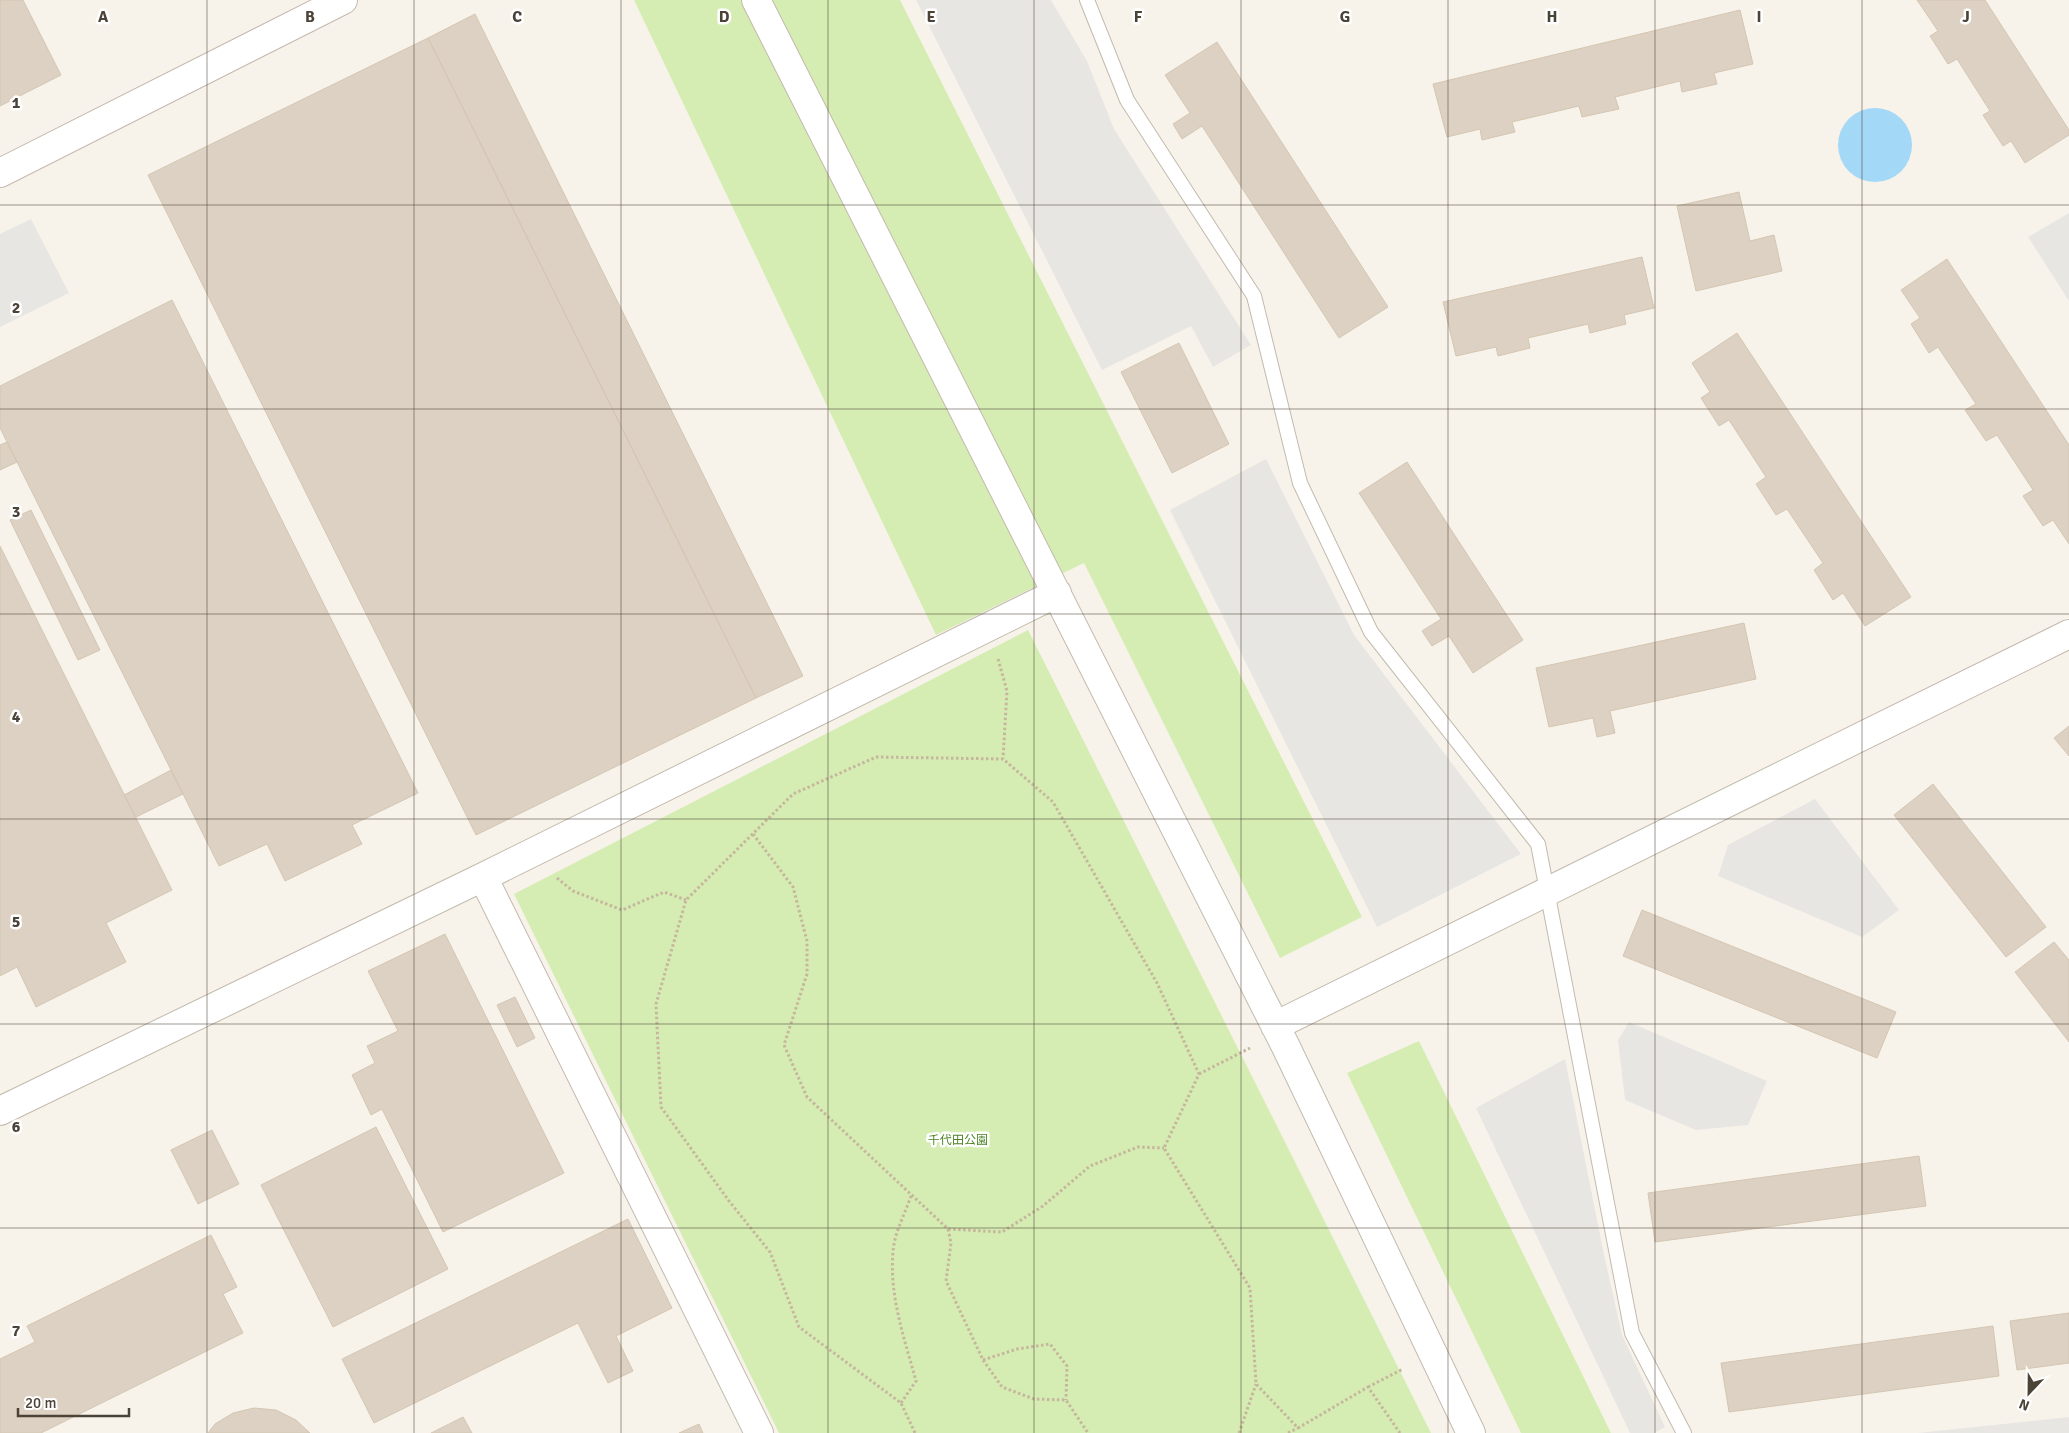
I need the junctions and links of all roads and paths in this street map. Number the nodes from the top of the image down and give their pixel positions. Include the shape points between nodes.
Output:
1 (343, 0) edge
2 (756, 0) edge
3 (1087, 0) edge
4 (0, 173) edge
5 (1057, 593) junction
6 (988, 627) junction
7 (2069, 634) edge
8 (1003, 759) junction
9 (753, 834) junction
10 (529, 854) junction
11 (483, 877) junction
12 (1547, 892) junction
13 (686, 900) junction
14 (1277, 1030) junction
15 (1199, 1074) junction
16 (0, 1111) edge
17 (1164, 1148) junction
18 (911, 1196) junction
19 (948, 1229) junction
20 (1433, 1354) junction
21 (983, 1360) junction
22 (1256, 1384) junction
23 (1368, 1387) junction
24 (1066, 1400) junction
25 (901, 1403) junction
26 (1298, 1428) junction
27 (759, 1433) edge
28 (915, 1433) edge
29 (1088, 1433) edge
30 (1239, 1433) edge
31 (1288, 1433) edge
32 (1400, 1433) edge
33 (1471, 1433) edge
34 (1684, 1433) edge

1 - 4 street
2 - 5 street
3 - 12 lane via 1127,100 1254,296 1300,483 1371,632 1538,844
5 - 6 street
5 - 14 street
6 - 8 path via 1007,691
6 - 10 street
7 - 12 street
8 - 9 path via 876,757 793,794
8 - 15 path via 1053,802 1157,983
9 - 13 path
9 - 18 path via 793,887 807,941 807,974 784,1045 807,1097
10 - 11 street
10 - 13 path via 573,891 622,910 664,892
11 - 16 street
11 - 27 street
12 - 14 street
12 - 34 lane via 1632,1333
13 - 25 path via 656,1004 661,1107 770,1252 799,1327
14 - 15 path
14 - 20 street
15 - 17 path
17 - 19 path via 1138,1148 1090,1166 1043,1206 1002,1232
17 - 22 path via 1250,1288
18 - 19 path
18 - 25 path via 894,1243 894,1289 916,1381
19 - 21 path via 951,1243 946,1281
20 - 23 path
20 - 33 street
21 - 24 path via 1002,1387 1034,1399
21 - 24 path via 1017,1349 1050,1344 1067,1366
22 - 26 path
22 - 30 path
23 - 26 path
23 - 32 path
24 - 29 path
25 - 28 path
26 - 31 path

